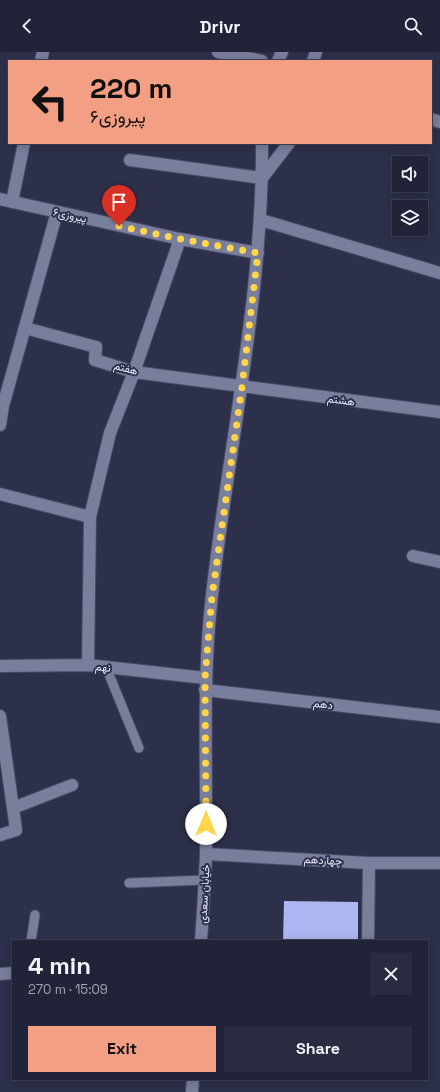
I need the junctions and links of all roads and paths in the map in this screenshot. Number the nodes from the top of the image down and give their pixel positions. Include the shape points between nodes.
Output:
1 (218, 52) edge
2 (257, 60) edge
3 (24, 144) edge
4 (262, 144) edge
5 (288, 144) edge
6 (130, 160) dead end
7 (262, 178) junction
8 (0, 199) edge
9 (12, 202) junction
10 (57, 212) junction
11 (261, 220) junction
12 (180, 239) junction
13 (258, 253) junction
14 (440, 273) edge
15 (25, 328) junction
16 (134, 372) junction
17 (242, 387) junction
18 (440, 412) edge
19 (0, 425) edge
20 (0, 494) edge
21 (90, 517) junction
22 (413, 556) dead end
23 (440, 562) edge
24 (88, 665) junction
25 (0, 666) edge
26 (106, 667) junction
27 (205, 678) junction
28 (206, 690) junction
29 (0, 716) edge
30 (440, 718) edge
31 (139, 748) dead end
32 (72, 784) dead end
33 (13, 808) junction
34 (0, 835) edge
35 (206, 854) junction
36 (369, 863) junction
37 (440, 863) edge
38 (205, 880) junction
39 (129, 883) dead end
40 (36, 915) dead end
41 (31, 940) edge
42 (202, 940) edge
43 (368, 940) edge
44 (12, 973) edge
45 (0, 974) edge
46 (193, 1080) edge
47 (192, 1092) edge
48 (199, 1092) edge

1 - 2 street
3 - 9 street
4 - 7 street, خیابان سعدی
5 - 7 street
6 - 7 street
7 - 11 street, خیابان سعدی
8 - 9 street, پیروزی۶
9 - 10 street, پیروزی۶
10 - 12 street, پیروزی۶
10 - 15 street
11 - 13 street, خیابان سعدی
11 - 14 street
12 - 13 street, پیروزی۶
12 - 16 street
13 - 17 street, خیابان سعدی
15 - 16 street, هفتم via 96,347 95,360
15 - 19 street
16 - 17 street, هفتم
16 - 21 street via 110,433
17 - 18 street, هشتم
17 - 27 street, خیابان سعدی via 212,596
20 - 21 street
21 - 24 street
22 - 23 street
24 - 25 street, نهم
24 - 26 street, نهم
26 - 27 street, نهم
26 - 31 lane
27 - 28 street, خیابان سعدی
28 - 30 street, دهم
28 - 35 street, خیابان سعدی
29 - 33 street
32 - 33 street
33 - 34 street via 16,830
35 - 36 street, چهاردهم
35 - 38 street, خیابان سعدی
36 - 37 street, چهاردهم
36 - 43 street
38 - 39 lane
38 - 42 street, خیابان سعدی
40 - 41 lane
44 - 45 street
46 - 47 street
47 - 48 street

